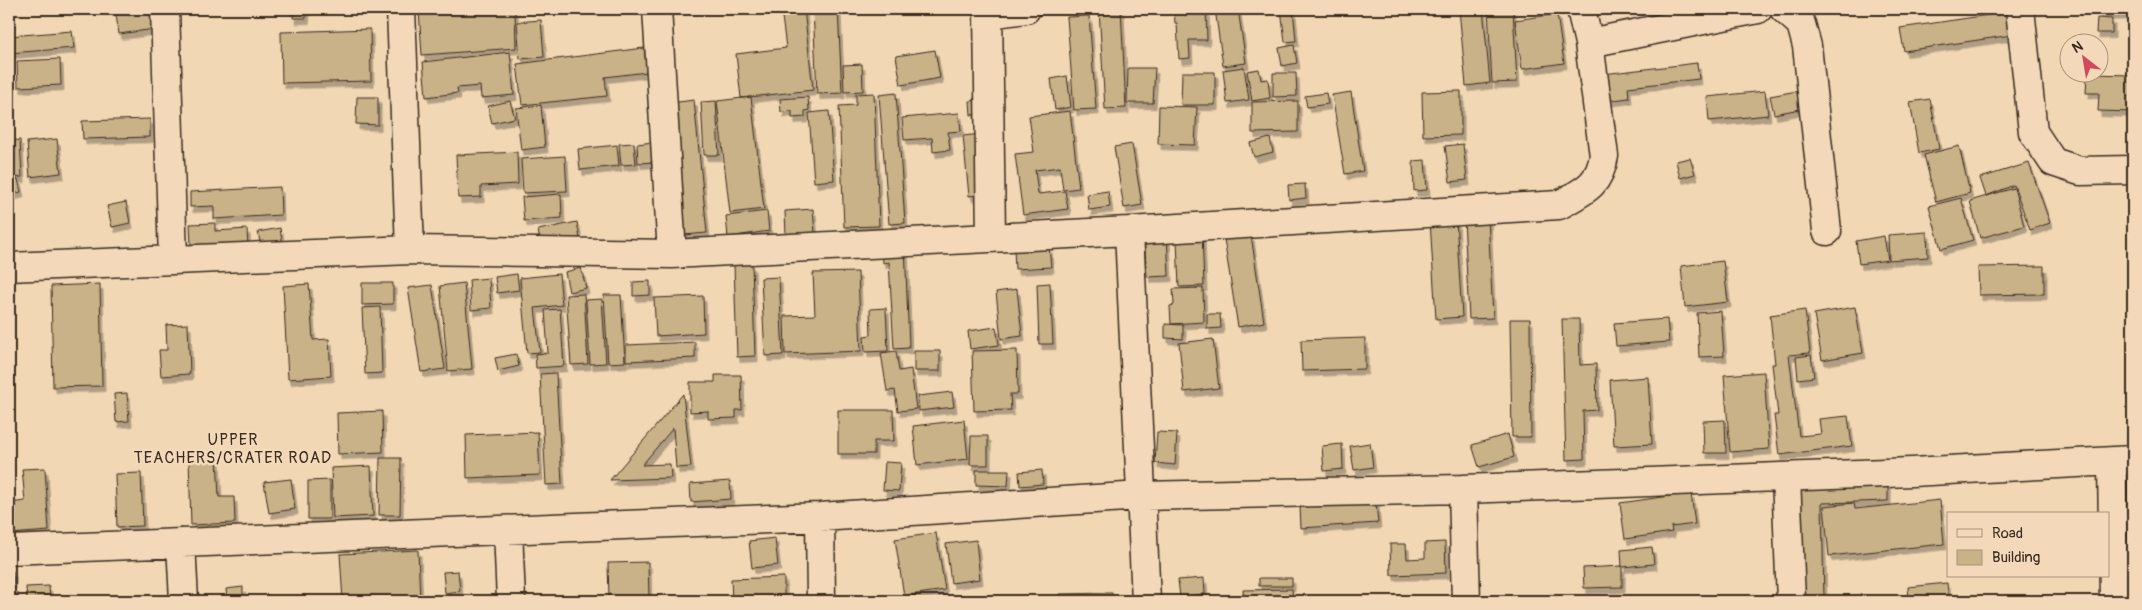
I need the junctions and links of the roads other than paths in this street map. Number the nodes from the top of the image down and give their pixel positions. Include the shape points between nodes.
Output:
1 (165, 9) edge
2 (401, 9) edge
3 (657, 9) edge
4 (1026, 9) edge
5 (1581, 9) edge
6 (1758, 9) edge
7 (1784, 9) edge
8 (2020, 9) edge
9 (988, 12) edge
10 (1589, 43) junction
11 (2133, 170) edge
12 (1129, 231) junction
13 (1827, 231) dead end
14 (992, 237) junction
15 (410, 250) junction
16 (672, 254) junction
17 (173, 258) junction
18 (9, 267) edge
19 (2123, 461) edge
20 (1786, 477) junction
21 (1463, 489) junction
22 (1141, 496) junction
23 (820, 517) junction
24 (508, 530) junction
25 (181, 543) junction
26 (9, 550) edge
27 (184, 601) edge
28 (511, 601) edge
29 (821, 601) edge
30 (1146, 601) edge
31 (1466, 601) edge
32 (1791, 601) edge
33 (2114, 601) edge

1 - 17 street
2 - 15 street
3 - 16 street
4 - 9 street
5 - 10 street
6 - 10 street
7 - 13 street via 1801,24 1807,46
8 - 11 street via 2033,132 2053,162 2080,171
9 - 14 street
10 - 12 street via 1604,156 1601,174 1584,191 1559,204
12 - 14 street
12 - 22 street
14 - 16 street
15 - 16 street
15 - 17 street
17 - 18 street
19 - 20 street
19 - 33 street
20 - 21 street
20 - 32 street
21 - 22 street
21 - 31 street
22 - 23 street
22 - 30 street
23 - 24 street
23 - 29 street
24 - 25 street
24 - 28 street
25 - 26 street
25 - 27 street

